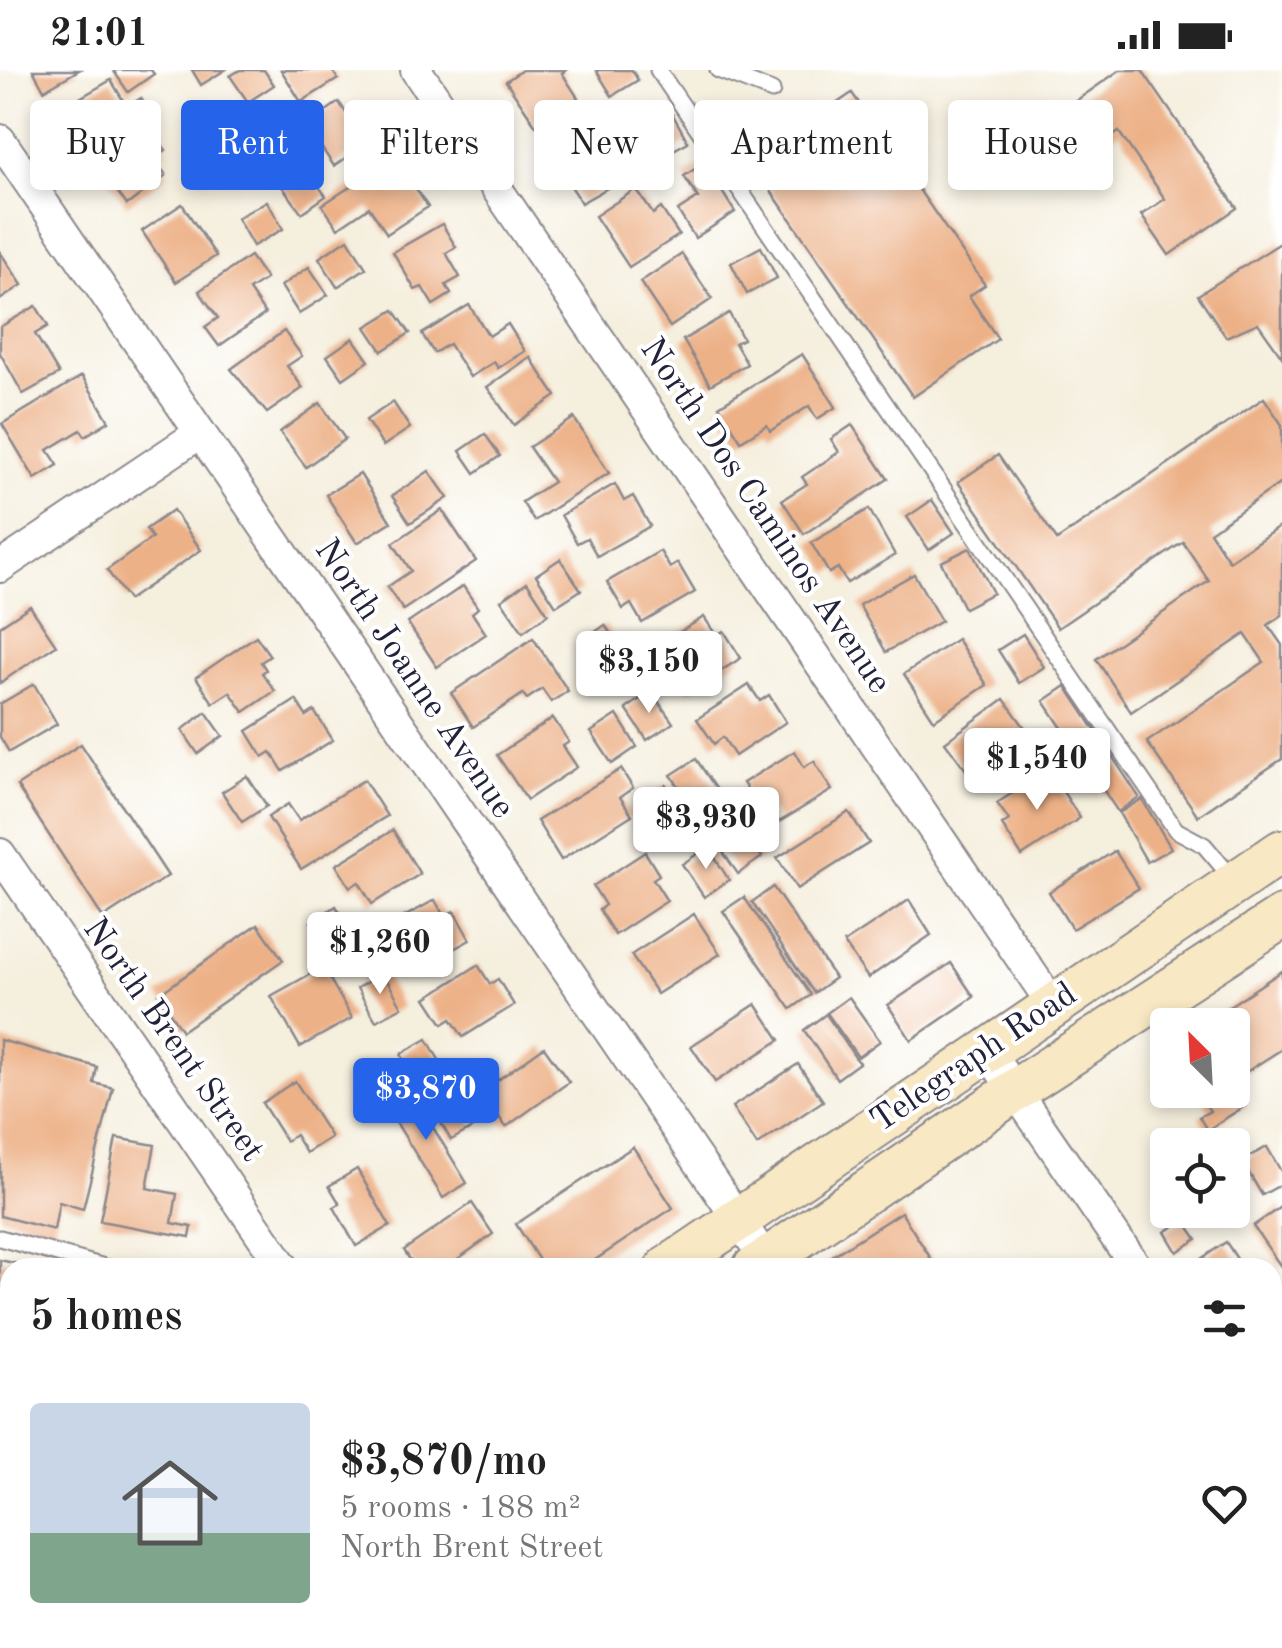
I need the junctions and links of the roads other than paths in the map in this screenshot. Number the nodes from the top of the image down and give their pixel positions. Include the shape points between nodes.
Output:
1 (416, 70) edge
2 (658, 70) edge
3 (718, 70) edge
4 (772, 90) dead end
5 (0, 140) edge
6 (200, 433) junction
7 (0, 567) edge
8 (1282, 850) edge
9 (0, 854) edge
10 (1236, 882) junction
11 (1282, 917) edge
12 (1053, 1004) junction
13 (986, 1049) junction
14 (1016, 1090) junction
15 (738, 1218) junction
16 (0, 1238) edge
17 (72, 1258) edge
18 (277, 1258) edge
19 (681, 1258) edge
20 (757, 1258) edge
21 (769, 1258) edge
22 (1130, 1258) edge

1 - 12 street, North Dos Caminos Avenue
2 - 10 lane via 1176,830 1204,845
3 - 4 lane
5 - 6 street, North Joanne Avenue
6 - 7 street
6 - 15 street, North Joanne Avenue
8 - 10 main road, Telegraph Road
9 - 18 street, North Brent Street
10 - 12 main road, Telegraph Road
11 - 14 main road, Telegraph Road
12 - 13 main road, Telegraph Road
13 - 14 street
13 - 15 main road, Telegraph Road
14 - 21 main road, Telegraph Road
14 - 22 street
15 - 19 main road, Telegraph Road
15 - 20 street, North Joanne Avenue
16 - 17 lane

